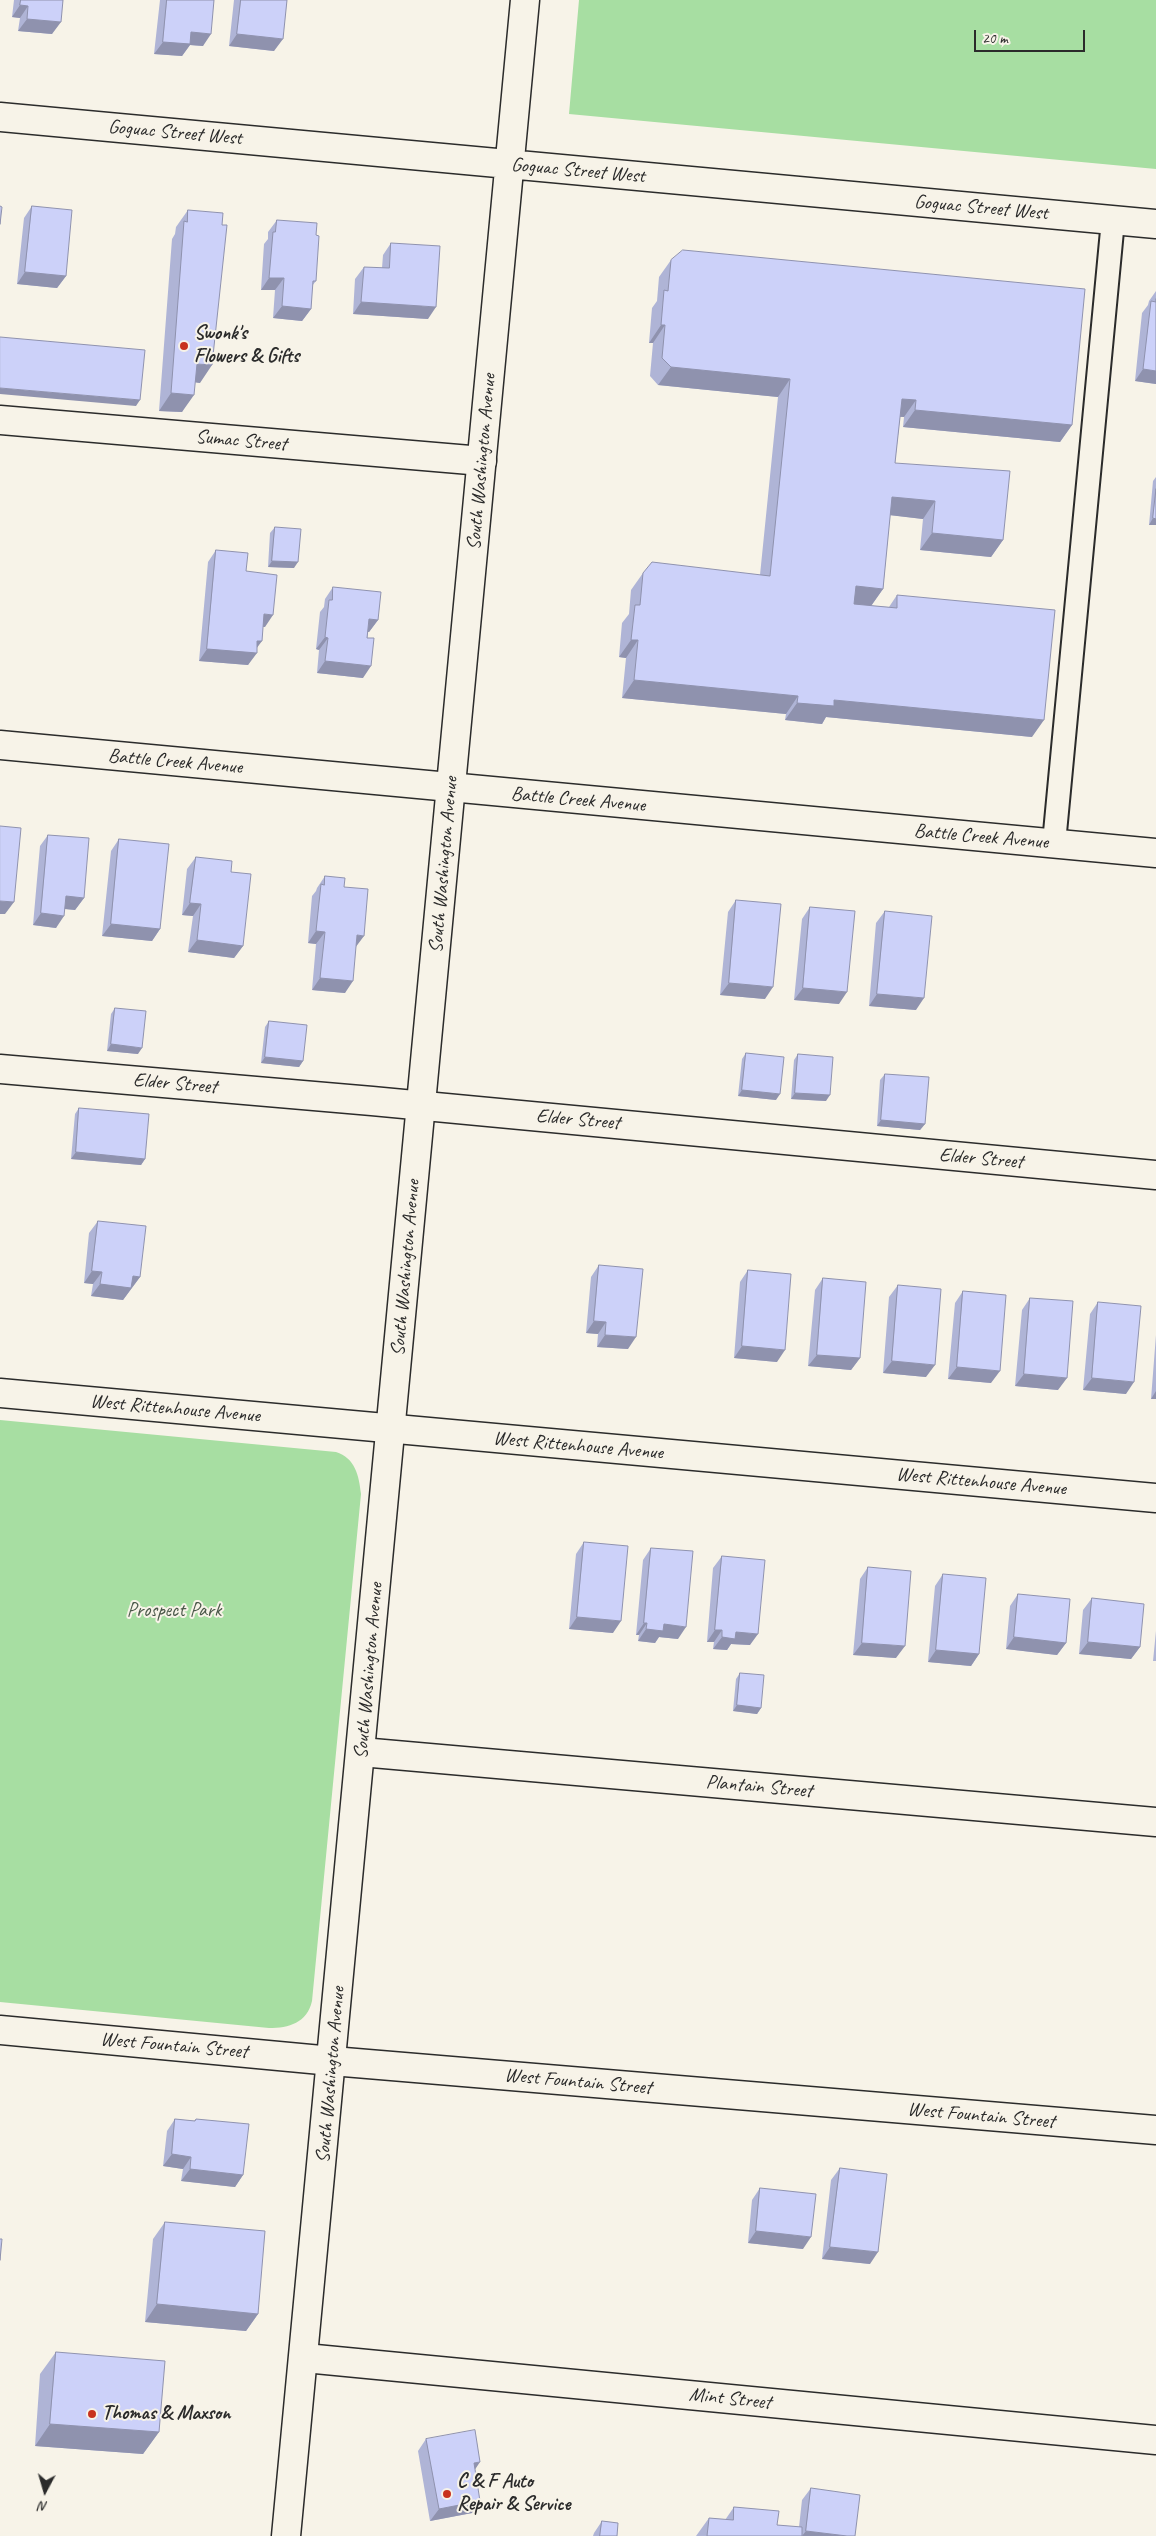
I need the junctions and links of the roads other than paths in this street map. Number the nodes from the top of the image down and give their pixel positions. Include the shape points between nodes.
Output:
1 (525, 0) edge
2 (0, 117) edge
3 (509, 165) junction
4 (1113, 220) junction
5 (1156, 224) edge
6 (0, 420) edge
7 (482, 461) junction
8 (0, 746) edge
9 (451, 788) junction
10 (1054, 843) junction
11 (1156, 853) edge
12 (0, 1069) edge
13 (421, 1105) junction
14 (1156, 1175) edge
15 (0, 1393) edge
16 (391, 1429) junction
17 (1156, 1498) edge
18 (361, 1752) junction
19 (1156, 1822) edge
20 (0, 2030) edge
21 (332, 2061) junction
22 (1156, 2130) edge
23 (304, 2358) junction
24 (1156, 2440) edge
25 (286, 2536) edge

1 - 3 street, South Washington Avenue
2 - 3 street, Goguac Street West
3 - 4 street, Goguac Street West
3 - 7 street, South Washington Avenue
4 - 5 street, Goguac Street West
4 - 10 lane
6 - 7 street, Sumac Street
7 - 9 street, South Washington Avenue
8 - 9 street, Battle Creek Avenue
9 - 10 street, Battle Creek Avenue
9 - 13 street, South Washington Avenue
10 - 11 street, Battle Creek Avenue
12 - 13 street, Elder Street
13 - 14 street, Elder Street
13 - 16 street, South Washington Avenue
15 - 16 street, West Rittenhouse Avenue
16 - 17 street, West Rittenhouse Avenue
16 - 18 street, South Washington Avenue
18 - 19 street, Plantain Street
18 - 21 street, South Washington Avenue
20 - 21 street, West Fountain Street
21 - 22 street, West Fountain Street
21 - 23 street, South Washington Avenue
23 - 24 street, Mint Street
23 - 25 street, South Washington Avenue

